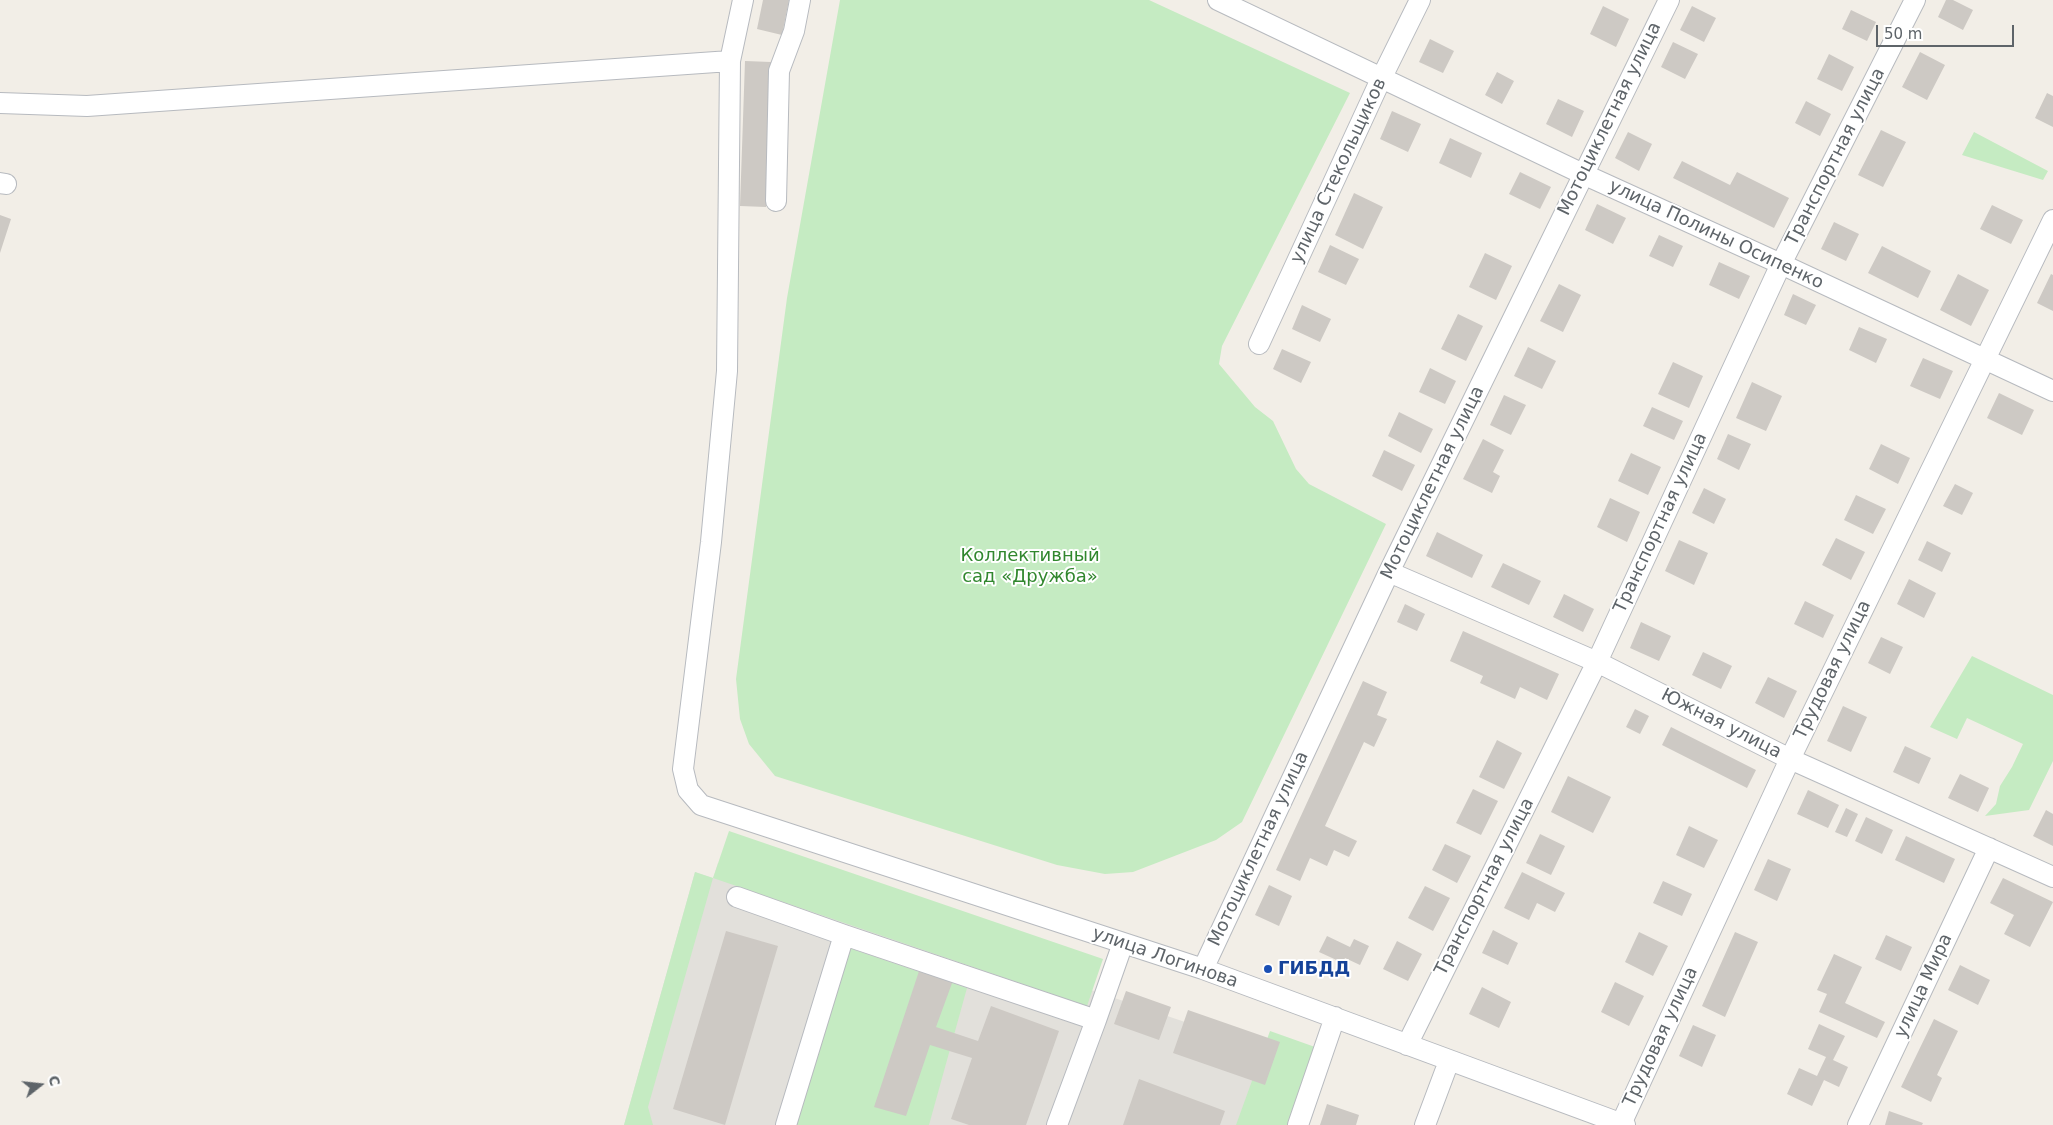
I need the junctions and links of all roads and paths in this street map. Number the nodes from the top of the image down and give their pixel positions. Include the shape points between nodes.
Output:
1 (743, 0) edge
2 (800, 0) edge
3 (1218, 0) edge
4 (1420, 0) edge
5 (1669, 0) edge
6 (1915, 0) edge
7 (730, 61) junction
8 (1381, 79) junction
9 (0, 103) edge
10 (1583, 174) junction
11 (776, 201) dead end
12 (2053, 220) edge
13 (1781, 264) junction
14 (1259, 344) dead end
15 (1984, 360) junction
16 (2053, 391) edge
17 (1389, 572) junction
18 (1597, 662) junction
19 (1790, 758) junction
20 (1989, 848) junction
21 (2053, 877) edge
22 (737, 897) dead end
23 (844, 936) junction
24 (1123, 943) junction
25 (1203, 969) junction
26 (1334, 1017) junction
27 (1096, 1020) junction
28 (1407, 1045) junction
29 (1449, 1061) junction
30 (1623, 1124) edge
31 (786, 1125) edge
32 (1057, 1125) edge
33 (1298, 1125) edge
34 (1425, 1125) edge
35 (1858, 1125) edge

1 - 7 street
2 - 11 street via 794,30 779,71
3 - 8 street, улица Полины Осипенко
4 - 8 street, улица Стекольщиков
5 - 10 street, Мотоциклетная улица
6 - 13 street, Транспортная улица
7 - 9 street via 87,106
7 - 24 street, улица Логинова via 727,371 711,542 683,769 688,790 701,805
8 - 10 street, улица Полины Осипенко
8 - 14 street, улица Стекольщиков
10 - 13 street, улица Полины Осипенко
10 - 17 street, Мотоциклетная улица
12 - 15 street, Трудовая улица
13 - 15 street, улица Полины Осипенко
13 - 18 street, Транспортная улица
15 - 16 street, улица Полины Осипенко
15 - 19 street, Трудовая улица
17 - 18 street, Южная улица
17 - 25 street, Мотоциклетная улица
18 - 19 street, Южная улица
18 - 28 street, Транспортная улица
19 - 20 street, Южная улица
19 - 30 street, Трудовая улица
20 - 21 street, Южная улица
20 - 35 street, улица Мира
22 - 23 street
23 - 27 street
23 - 31 street
24 - 25 street, улица Логинова
24 - 27 street
25 - 26 street, улица Логинова
26 - 28 street, улица Логинова
26 - 33 street
27 - 32 street
28 - 29 street, улица Логинова
29 - 30 street, улица Логинова
29 - 34 street

